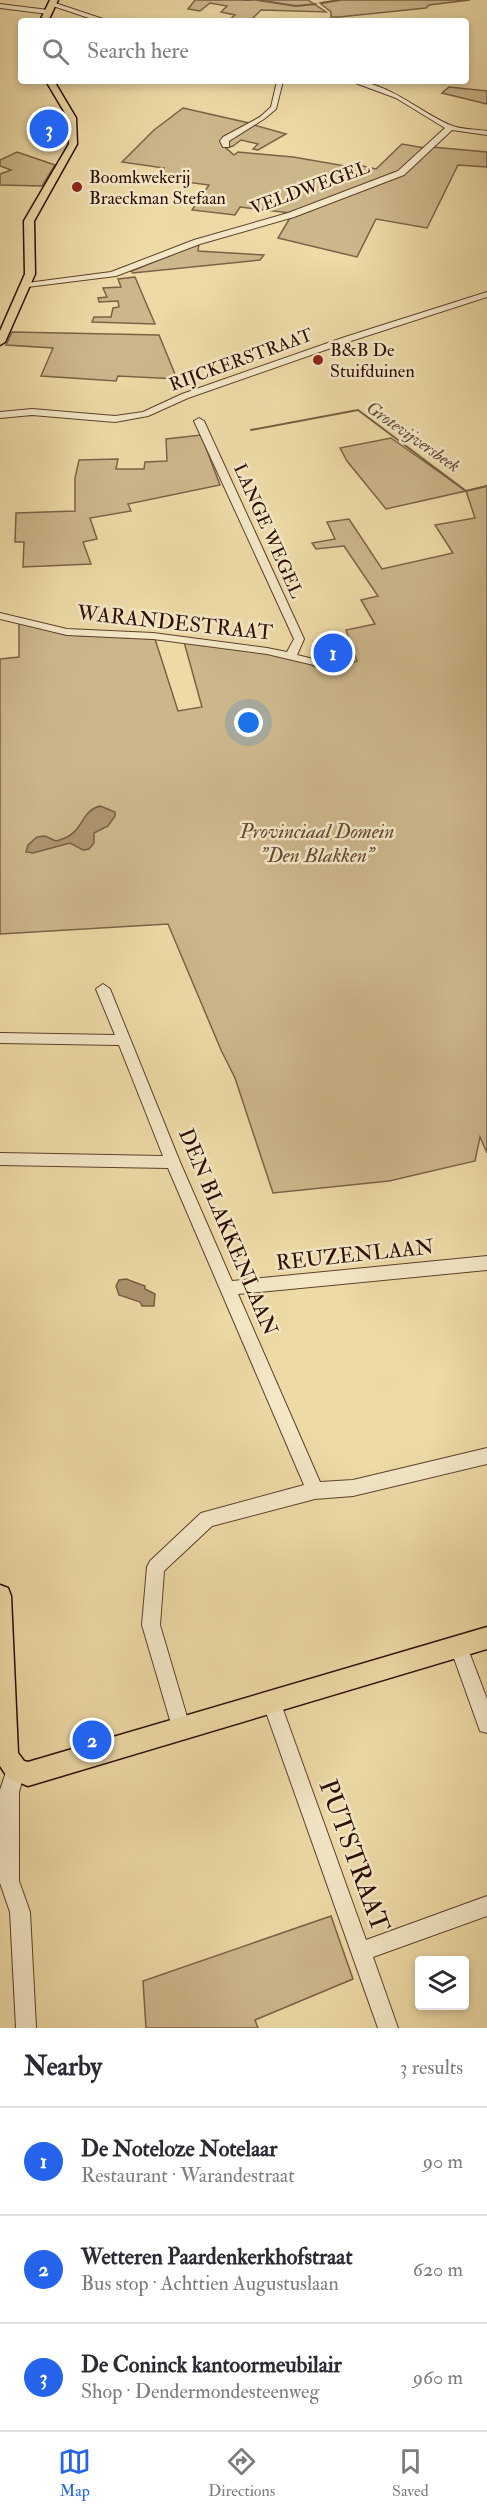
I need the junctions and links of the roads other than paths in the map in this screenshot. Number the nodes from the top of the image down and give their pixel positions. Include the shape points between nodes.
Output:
1 (53, 2) edge
2 (0, 6) edge
3 (48, 12) junction
4 (45, 18) edge
5 (96, 18) edge
6 (52, 84) edge
7 (278, 84) edge
8 (361, 84) edge
9 (450, 129) junction
10 (487, 133) edge
11 (226, 145) dead end
12 (27, 285) junction
13 (487, 294) edge
14 (0, 342) edge
15 (0, 415) edge
16 (199, 421) dead end
17 (0, 614) edge
18 (291, 655) junction
19 (318, 663) dead end
20 (103, 989) dead end
21 (0, 1038) edge
22 (123, 1040) junction
23 (0, 1159) edge
24 (173, 1162) junction
25 (487, 1263) edge
26 (228, 1288) junction
27 (487, 1456) edge
28 (315, 1491) junction
29 (0, 1596) edge
30 (487, 1638) edge
31 (459, 1647) junction
32 (271, 1701) junction
33 (487, 1724) edge
34 (181, 1727) junction
35 (16, 1770) junction
36 (487, 1906) edge
37 (360, 1952) junction
38 (26, 2028) edge
39 (388, 2028) edge

1 - 3 main road
1 - 5 street
2 - 3 street
3 - 4 main road
6 - 12 main road via 70,111 75,132 73,144 29,221
7 - 11 street via 274,108 226,139
8 - 9 street via 398,97
9 - 10 street
9 - 12 street, VELDWEGEL via 401,173 291,215 197,242 113,274
12 - 14 main road
13 - 15 street, RIJCKERSTRAAT via 185,396 145,414 115,419 32,412
16 - 18 street, LANGE WEGEL via 299,639
17 - 18 street, WARANDESTRAAT via 67,632 153,636
18 - 19 street, WARANDESTRAAT
20 - 22 street, DEN BLAKKENLAAN
21 - 22 street
22 - 24 street, DEN BLAKKENLAAN
23 - 24 street
24 - 26 street, DEN BLAKKENLAAN
25 - 26 street, REUZENLAAN
26 - 28 street, DEN BLAKKENLAAN
27 - 28 street via 353,1488
28 - 34 street via 207,1519 156,1567 152,1625
29 - 35 main road via 7,1756
30 - 31 main road
31 - 32 main road
31 - 33 street
32 - 34 main road
32 - 37 street, PUTSTRAAT
34 - 35 main road via 28,1774
35 - 38 street via 9,1792 9,1881 20,1912
36 - 37 street
37 - 39 street, PUTSTRAAT

